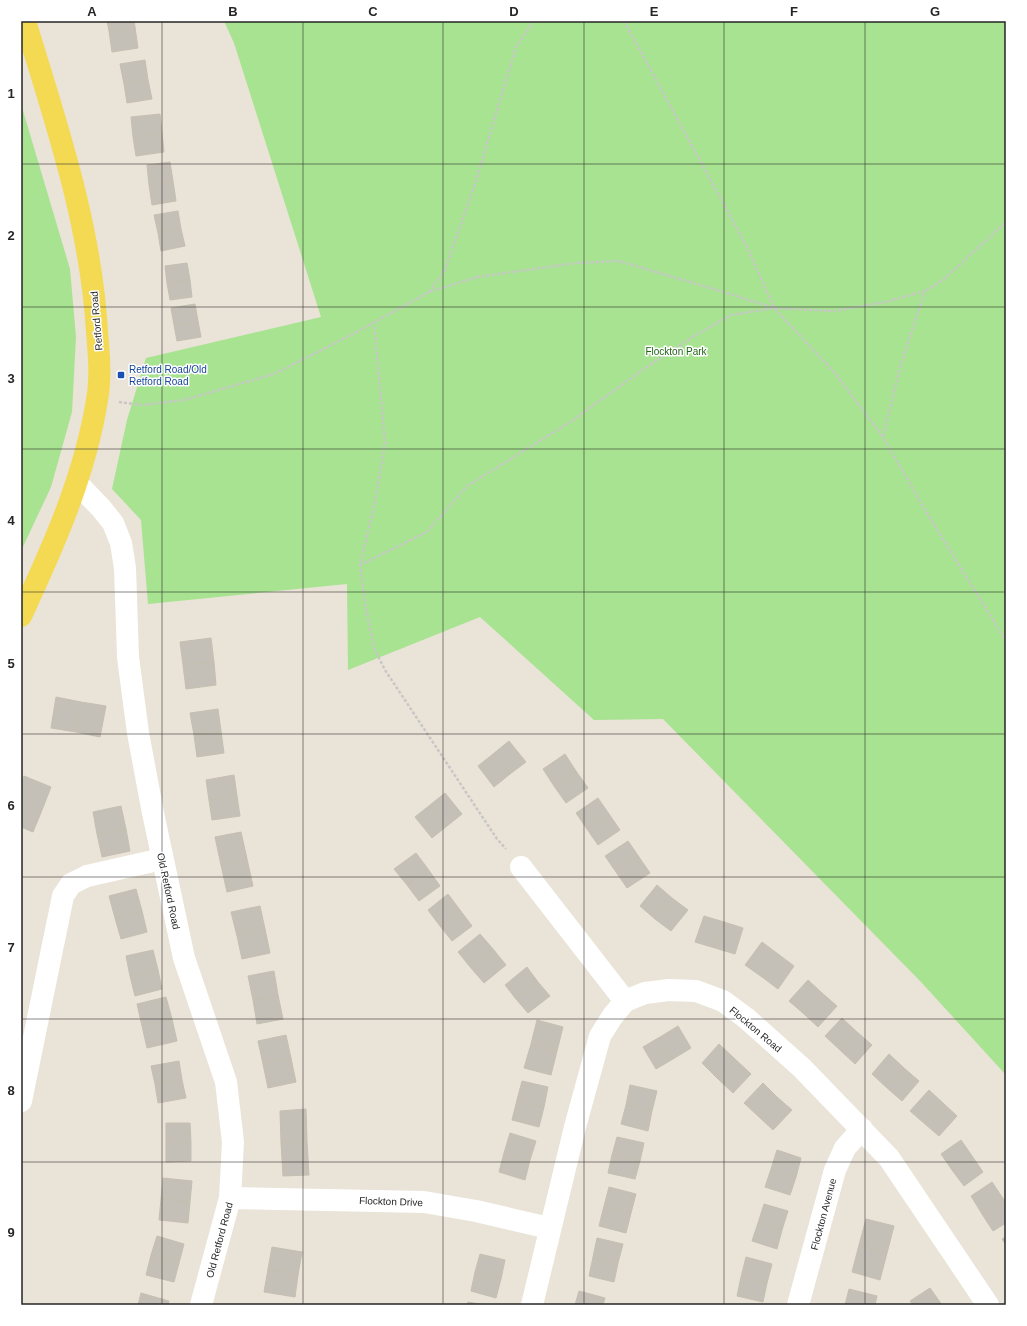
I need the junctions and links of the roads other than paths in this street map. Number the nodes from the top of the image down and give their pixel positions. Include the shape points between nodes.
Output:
1 (25, 21) edge
2 (77, 483) junction
3 (21, 616) edge
4 (162, 859) junction
5 (521, 867) road end
6 (625, 1001) junction
7 (21, 1101) edge
8 (862, 1129) junction
9 (230, 1198) junction
10 (549, 1228) junction
11 (201, 1305) edge
12 (532, 1305) edge
13 (798, 1305) edge
14 (988, 1305) edge

1 - 2 main road, Retford Road via 67,160 86,237 96,309 98,399
2 - 3 main road, Retford Road via 49,555
2 - 4 street, Old Retford Road via 101,508 112,523 121,543 125,568 128,658 138,733
4 - 7 street via 87,876 71,884 63,896
4 - 9 street, Old Retford Road via 184,958 226,1082 234,1142
5 - 6 street
6 - 8 street, Flockton Road via 645,993 669,990 696,991 723,1001 802,1068
6 - 10 street, Flockton Road via 600,1036
8 - 13 street, Flockton Avenue via 845,1148 834,1170
8 - 14 street, Flockton Road via 889,1158
9 - 10 street, Flockton Drive via 424,1202
9 - 11 street, Old Retford Road
10 - 12 street, Flockton Road

